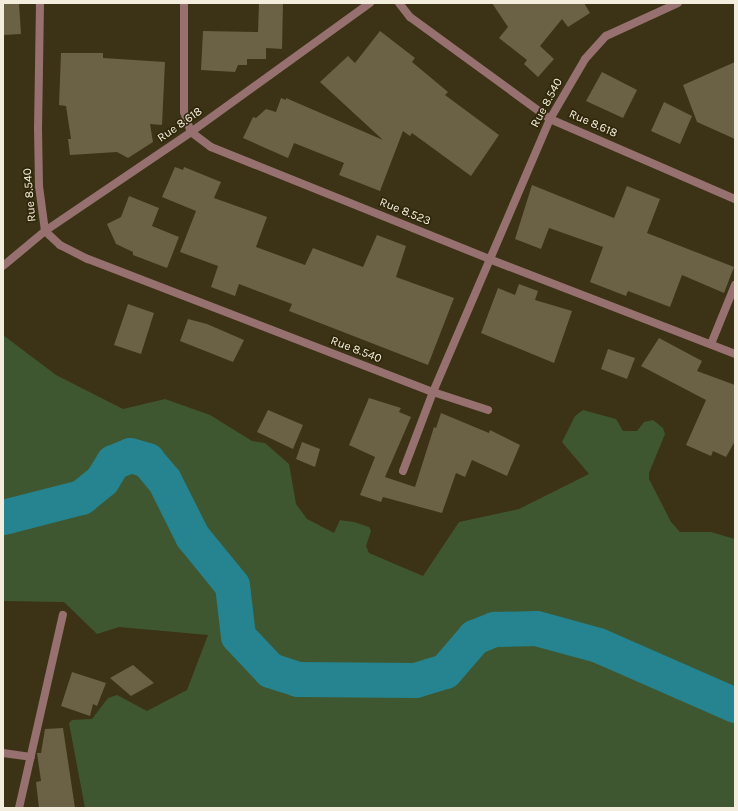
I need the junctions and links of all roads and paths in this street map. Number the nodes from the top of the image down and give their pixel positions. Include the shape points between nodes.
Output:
1 (40, 3) edge
2 (184, 3) edge
3 (370, 3) edge
4 (399, 3) edge
5 (678, 3) edge
6 (550, 119) junction
7 (191, 132) junction
8 (735, 199) edge
9 (45, 231) junction
10 (489, 259) junction
11 (3, 266) edge
12 (735, 285) edge
13 (711, 344) junction
14 (735, 354) edge
15 (433, 392) junction
16 (488, 410) dead end
17 (403, 471) dead end
18 (63, 615) dead end
19 (3, 753) edge
20 (31, 757) junction
21 (19, 808) edge

1 - 9 street, Rue 8.540 via 39,186
2 - 7 street via 184,112
3 - 7 street, Rue 8.618
4 - 6 street, Rue 8.618 via 410,17
5 - 6 street, Rue 8.540 via 606,36 585,59
6 - 8 street, Rue 8.618
6 - 10 street, Rue 8.540
7 - 9 street, Rue 8.618
7 - 10 street, Rue 8.523 via 211,147
9 - 11 street, Rue 8.618
9 - 15 street, Rue 8.540 via 60,245 88,259
10 - 13 street, Rue 8.523
10 - 15 street, Rue 8.540
12 - 13 street
13 - 14 street, Rue 8.523
15 - 16 street
15 - 17 street
18 - 20 street
19 - 20 street
20 - 21 street

